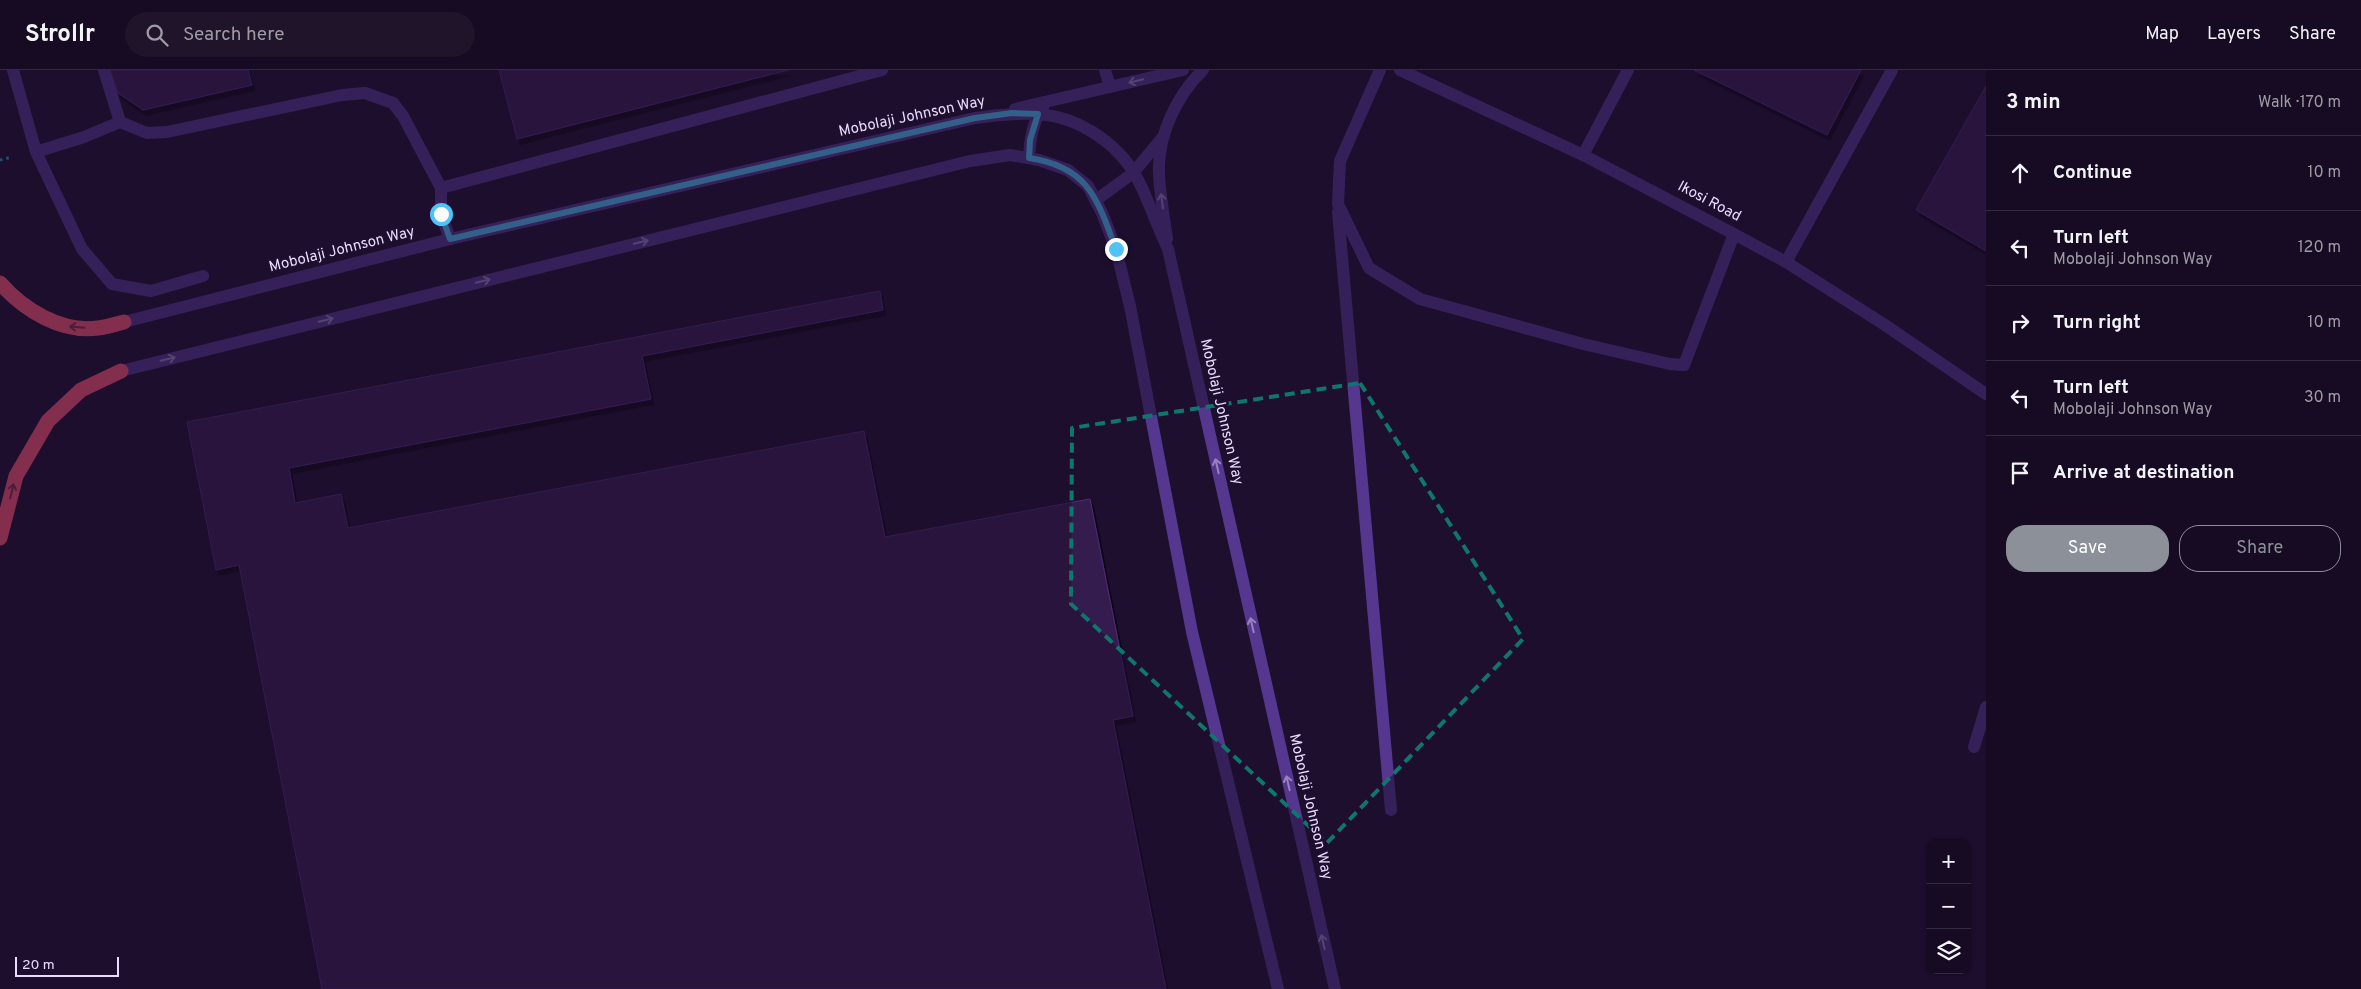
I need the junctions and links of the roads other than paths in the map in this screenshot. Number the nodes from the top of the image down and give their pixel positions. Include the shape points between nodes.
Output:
1 (13, 70) edge
2 (104, 70) edge
3 (882, 70) edge
4 (1105, 70) edge
5 (1183, 70) edge
6 (1203, 70) edge
7 (1380, 70) edge
8 (1400, 70) edge
9 (1628, 70) edge
10 (1892, 70) edge
11 (1110, 87) junction
12 (1047, 101) junction
13 (1038, 114) junction
14 (975, 118) junction
15 (120, 122) junction
16 (1162, 138) junction
17 (36, 152) junction
18 (1583, 155) junction
19 (1029, 158) junction
20 (1133, 173) junction
21 (440, 188) junction
22 (1096, 200) junction
23 (1338, 204) junction
24 (1734, 234) junction
25 (450, 239) junction
26 (1168, 249) junction
27 (1786, 262) junction
28 (203, 276) dead end
29 (0, 283) edge
30 (124, 322) joint
31 (120, 370) joint
32 (1986, 394) edge
33 (0, 538) edge
34 (1986, 707) edge
35 (1974, 747) dead end
36 (1391, 810) dead end
37 (1278, 989) edge
38 (1335, 989) edge

1 - 17 street
2 - 15 street
3 - 21 street
4 - 11 street
5 -> 11 street
6 - 16 street via 1187,85
7 - 23 street via 1340,161
8 - 18 street, Ikosi Road
9 - 18 street
10 - 27 street
11 - 12 street
12 - 13 street
12 - 14 street
13 - 14 street, Mobolaji Johnson Way via 1012,113
13 - 19 street via 1030,140
13 - 20 street, Mobolaji Johnson Way via 1075,123 1104,140
14 - 25 street, Mobolaji Johnson Way
15 - 17 street via 84,138
15 - 21 street via 147,133 167,132 318,99 366,93 393,103
16 - 20 street
26 -> 16 street via 1159,172
17 - 28 street via 82,249 112,284 151,291
18 - 24 street, Ikosi Road
19 - 22 street via 1068,170 1088,186
31 -> 19 street via 970,161 1010,156
20 - 22 street
20 - 26 street, Mobolaji Johnson Way
21 - 25 street via 441,214
22 - 37 street via 1116,249 1130,306 1192,632
23 - 24 street via 1369,268 1420,299 1583,344 1684,366
23 - 36 street
24 - 27 street, Ikosi Road
25 - 30 street, Mobolaji Johnson Way
38 -> 26 street, Mobolaji Johnson Way
27 - 32 street, Ikosi Road
30 -> 29 highway via 97,329 62,326 35,313
33 -> 31 highway via 16,476 48,421 81,390
34 - 35 street

